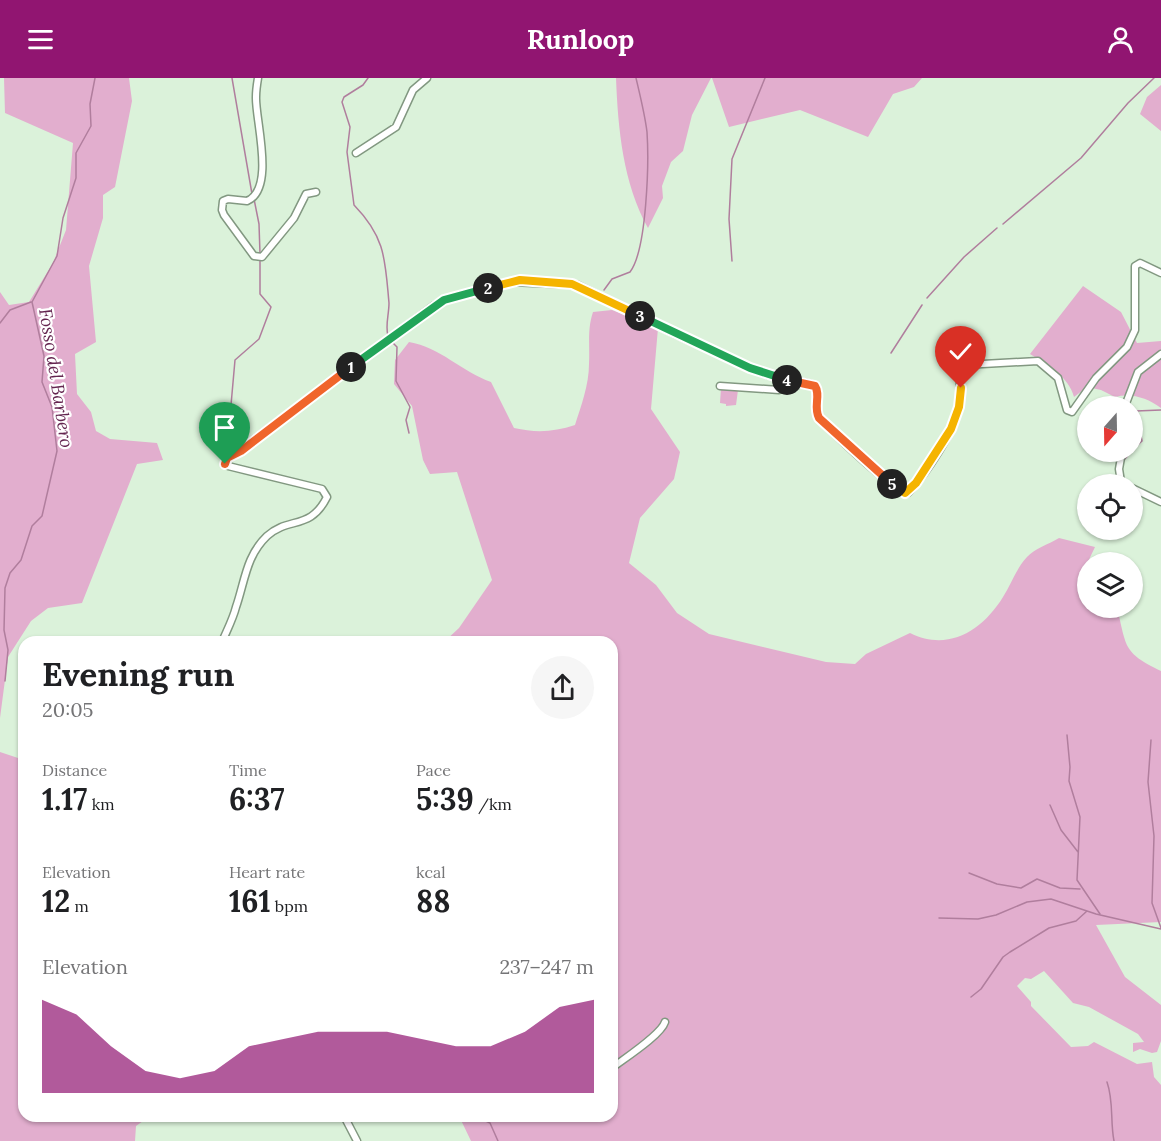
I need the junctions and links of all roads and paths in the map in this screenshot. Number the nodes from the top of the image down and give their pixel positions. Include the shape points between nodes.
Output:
1 (258, 78) edge
2 (427, 78) edge
3 (356, 153) dead end
4 (316, 192) dead end
5 (1161, 273) edge
6 (1161, 354) edge
7 (810, 384) junction
8 (720, 386) dead end
9 (1129, 396) edge
10 (1143, 493) edge
11 (1161, 502) edge
12 (224, 636) edge
13 (665, 1022) dead end
14 (618, 1063) edge
15 (347, 1122) edge
16 (357, 1141) edge

1 - 4 street via 255,98 263,150 257,189 247,201 224,201 222,210 254,256 262,257 294,219 306,194
2 - 3 street via 413,90 396,127
5 - 7 street via 1140,263 1136,266 1135,330 1127,346 1096,378 1072,412 1067,410 1058,378 1038,361 965,365 954,423 908,493 902,492 819,418 817,388
6 - 9 street via 1138,372
7 - 8 street via 779,390
7 - 12 street via 750,368 572,284 520,280 444,300 225,460 228,466 322,489 327,497 309,519 274,530 255,551
10 - 11 street
13 - 14 street via 657,1035
15 - 16 street

